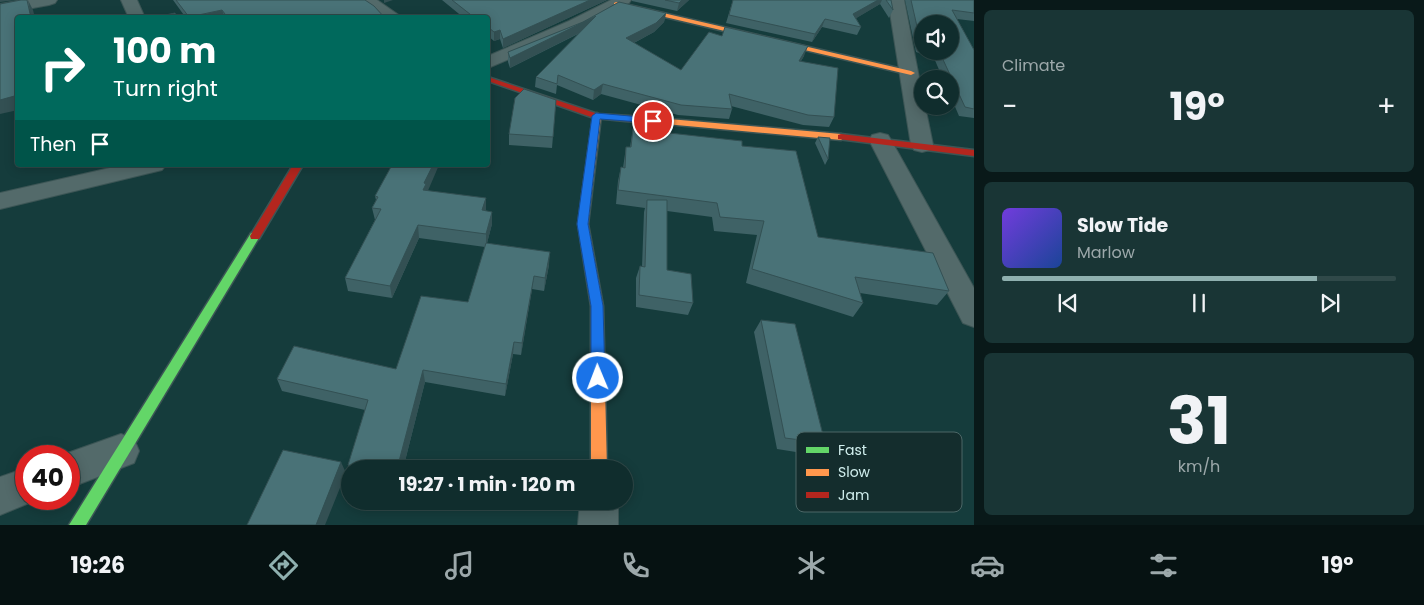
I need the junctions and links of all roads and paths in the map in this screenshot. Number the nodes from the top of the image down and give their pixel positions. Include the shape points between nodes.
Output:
1 (49, 0) edge
2 (129, 0) edge
3 (366, 0) edge
4 (896, 0) edge
5 (620, 2) edge
6 (0, 9) edge
7 (136, 15) edge
8 (390, 15) edge
9 (490, 62) edge
10 (911, 72) junction
11 (490, 79) edge
12 (596, 116) junction
13 (880, 140) junction
14 (922, 145) junction
15 (974, 153) edge
16 (145, 167) edge
17 (297, 167) edge
18 (0, 201) edge
19 (974, 315) edge
20 (121, 451) junction
21 (599, 460) edge
22 (80, 466) edge
23 (15, 490) edge
24 (0, 496) edge
25 (599, 510) edge
26 (77, 525) edge
27 (598, 525) edge

1 - 6 street
2 - 7 street
3 - 8 street
4 - 10 street
5 - 9 street via 575,26
5 - 10 street
10 - 14 street
11 - 12 street
12 - 13 street
12 - 21 street via 583,224 597,306
13 - 14 street
13 - 19 street
14 - 15 street
16 - 18 street
17 - 20 street
20 - 22 street
20 - 26 street
23 - 24 street
25 - 27 street

